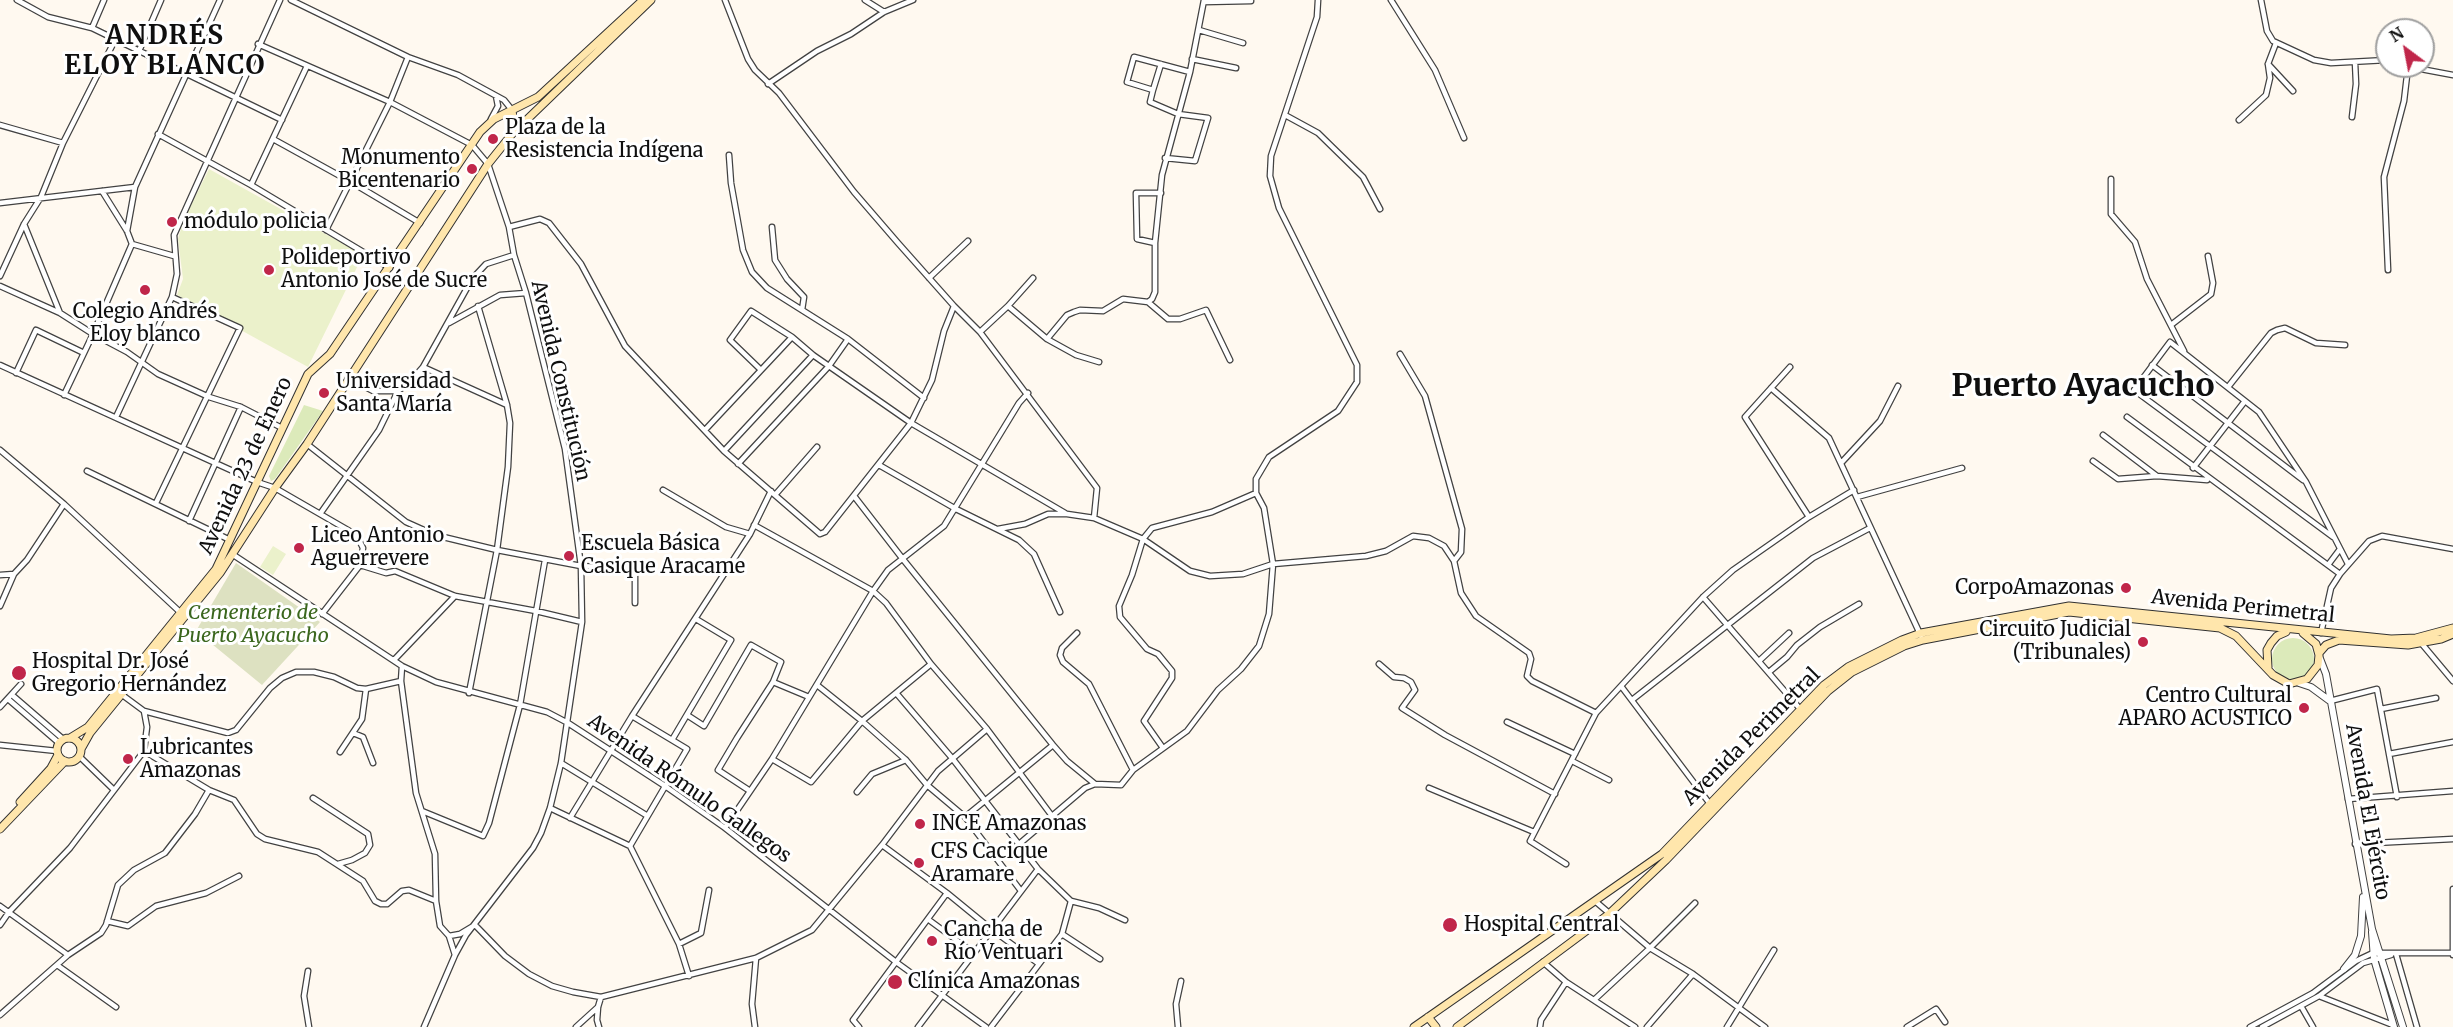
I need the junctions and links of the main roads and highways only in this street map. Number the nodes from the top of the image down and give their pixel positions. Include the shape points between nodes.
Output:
1 (643, 0) edge
2 (651, 0) edge
3 (512, 110) junction
4 (500, 116) junction
5 (514, 122) junction
6 (512, 134) junction
7 (228, 552) junction
8 (183, 615) junction
9 (2453, 627) edge
10 (2293, 631) junction
11 (2453, 634) edge
12 (1922, 637) junction
13 (2319, 654) junction
14 (2268, 667) junction
15 (61, 745) junction
16 (80, 753) junction
17 (65, 761) junction
18 (1711, 805) junction
19 (0, 824) edge
20 (0, 829) edge
21 (1428, 1017) junction
22 (1414, 1027) edge
23 (1436, 1027) edge
24 (1457, 1027) edge

1 - 3 main road, Avenida 23 de Enero via 538,97
2 - 6 main road, Avenida 23 de Enero
3 - 4 main road, Avenida 23 de Enero
3 - 5 main road
4 - 5 main road via 508,115
4 - 7 main road, Avenida 23 de Enero via 489,122 472,145 330,354 308,374 230,540
5 - 6 main road
6 - 7 main road, Avenida 23 de Enero via 488,164 307,444
7 - 8 main road, Avenida 23 de Enero
8 - 15 main road, Avenida 23 de Enero via 88,727
8 - 16 main road, Avenida 23 de Enero via 90,733
9 - 10 main road, Avenida Perimetral via 2416,638 2391,639
10 - 12 main road, Avenida Perimetral via 2068,606
10 - 13 main road via 2310,637
10 - 14 main road via 2284,632 2271,642 2267,650
11 - 13 main road, Avenida Perimetral via 2422,644 2339,640 2326,645
12 - 14 main road, Avenida Perimetral via 2069,612 2220,628 2236,636
12 - 18 main road, Avenida Perimetral via 1902,640 1848,667 1824,686
13 - 14 main road via 2314,673 2299,683 2280,681
15 - 16 main road via 78,742
15 - 17 main road
15 - 19 main road, Avenida 23 de Enero via 51,768
16 - 17 main road via 73,761
17 - 20 main road
18 - 21 main road, Avenida Perimetral via 1662,854
18 - 24 main road, Avenida Perimetral via 1666,860 1609,914
21 - 22 main road, Avenida Perimetral
21 - 23 main road

